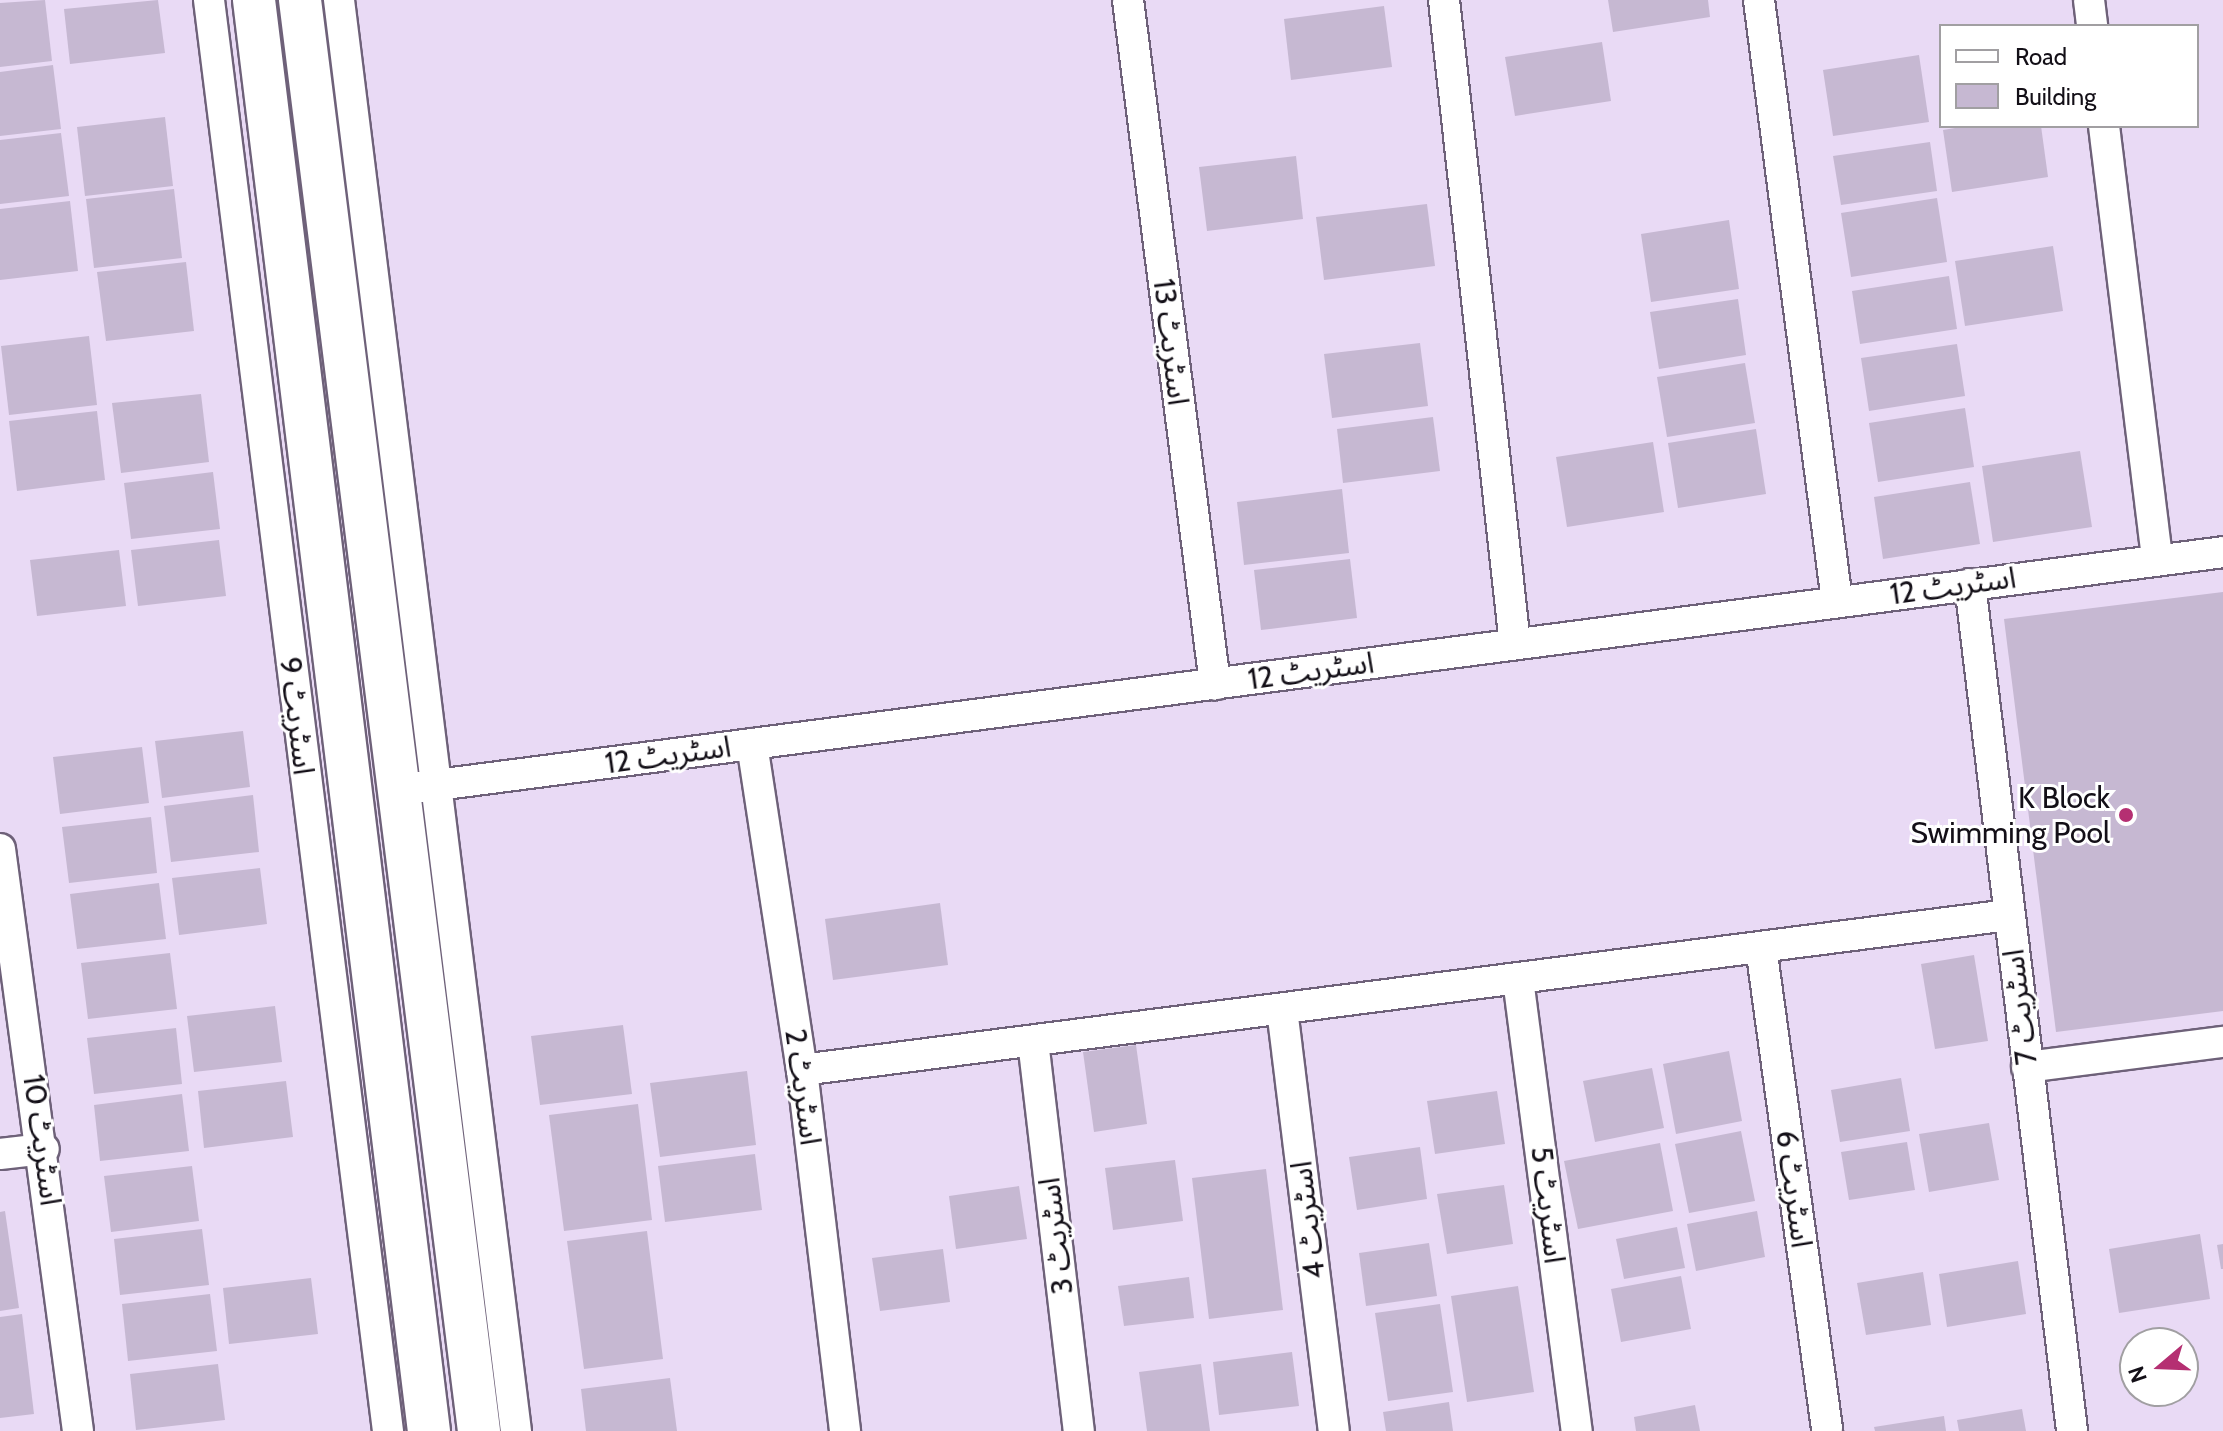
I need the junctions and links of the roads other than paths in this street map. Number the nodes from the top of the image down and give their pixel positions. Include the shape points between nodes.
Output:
1 (209, 0) edge
2 (254, 0) edge
3 (300, 0) edge
4 (339, 0) edge
5 (1128, 0) edge
6 (1444, 0) edge
7 (1759, 0) edge
8 (2089, 0) edge
9 (2092, 24) edge
10 (2104, 128) edge
11 (2223, 552) edge
12 (2157, 559) junction
13 (1970, 584) junction
14 (1837, 601) junction
15 (1515, 644) junction
16 (1215, 684) junction
17 (752, 744) junction
18 (418, 788) junction
19 (0, 849) edge
20 (2009, 915) junction
21 (1761, 947) junction
22 (1518, 979) junction
23 (1282, 1009) junction
24 (1033, 1041) junction
25 (2223, 1042) edge
26 (2027, 1067) junction
27 (802, 1070) junction
28 (44, 1149) junction
29 (0, 1154) edge
30 (78, 1431) edge
31 (388, 1431) edge
32 (429, 1431) edge
33 (479, 1431) edge
34 (516, 1431) edge
35 (845, 1431) edge
36 (1079, 1431) edge
37 (1334, 1431) edge
38 (1577, 1431) edge
39 (1827, 1431) edge
40 (2072, 1431) edge

1 - 31 street, اسٹریٹ 9
2 - 32 main road
3 - 18 main road
4 - 18 street
5 - 16 street, اسٹریٹ 13
6 - 15 street
7 - 14 street
8 - 9 street
10 - 12 street
11 - 12 street, اسٹریٹ 12
12 - 13 street, اسٹریٹ 12
13 - 14 street, اسٹریٹ 12
13 - 20 street, اسٹریٹ 7
14 - 15 street, اسٹریٹ 12
15 - 16 street, اسٹریٹ 12
16 - 17 street, اسٹریٹ 12
17 - 18 street, اسٹریٹ 12
17 - 27 street, اسٹریٹ 2
18 - 33 main road
18 - 34 street
19 - 28 street, اسٹریٹ 10
20 - 21 street
20 - 26 street, اسٹریٹ 7
21 - 22 street
21 - 39 street, اسٹریٹ 6
22 - 23 street
22 - 38 street, اسٹریٹ 5
23 - 24 street
23 - 37 street, اسٹریٹ 4
24 - 27 street
24 - 36 street, اسٹریٹ 3
25 - 26 street
26 - 40 street, اسٹریٹ 7
27 - 35 street, اسٹریٹ 2
28 - 29 street
28 - 30 street, اسٹریٹ 10

